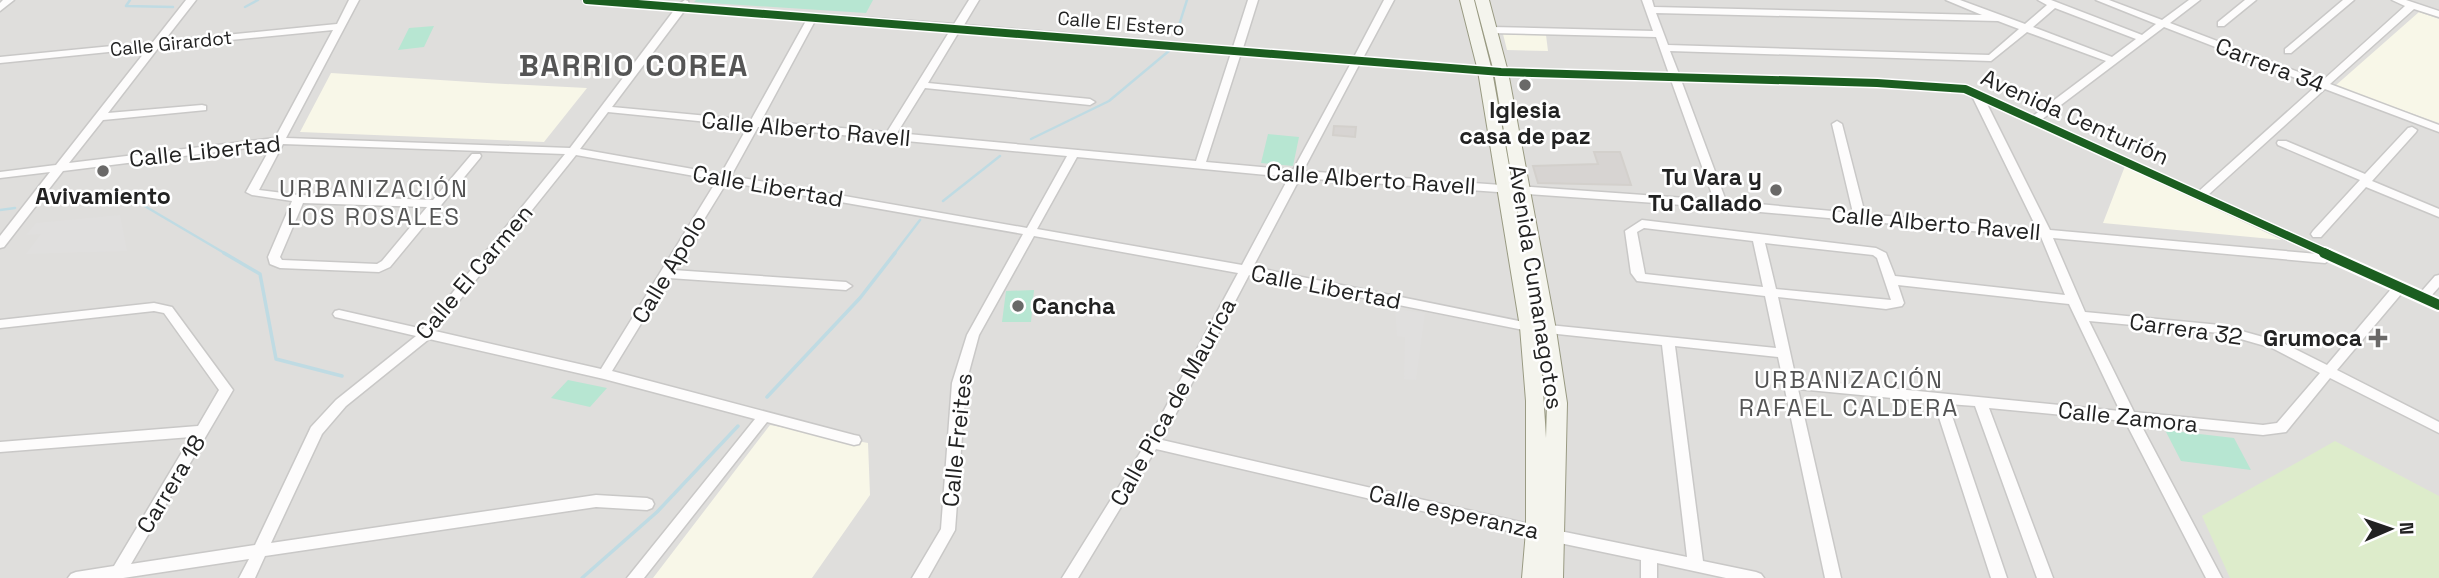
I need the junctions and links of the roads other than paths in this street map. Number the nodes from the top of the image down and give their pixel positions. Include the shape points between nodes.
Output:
1 (9, 0) edge
2 (191, 0) edge
3 (354, 0) edge
4 (587, 0) edge
5 (974, 0) edge
6 (1253, 0) edge
7 (1389, 0) edge
8 (1466, 0) edge
9 (1482, 0) edge
10 (1951, 0) edge
11 (2043, 0) edge
12 (2101, 0) edge
13 (2195, 0) edge
14 (2252, 0) edge
15 (2349, 0) edge
16 (2397, 0) edge
17 (684, 4) edge
18 (2054, 4) junction
19 (1649, 5) edge
20 (2412, 5) junction
21 (0, 8) edge
22 (2439, 15) edge
23 (813, 16) junction
24 (1997, 18) junction
25 (2221, 24) dead end
26 (2163, 25) junction
27 (341, 26) junction
28 (958, 27) junction
29 (2026, 29) junction
30 (1491, 30) junction
31 (1659, 34) junction
32 (2145, 39) junction
33 (156, 44) junction
34 (1663, 48) junction
35 (1234, 51) junction
36 (2288, 51) dead end
37 (0, 60) edge
38 (1356, 60) junction
39 (2114, 61) junction
40 (1493, 71) junction
41 (1674, 79) junction
42 (922, 85) junction
43 (2323, 85) junction
44 (1976, 93) junction
45 (1090, 102) dead end
46 (202, 108) dead end
47 (605, 109) junction
48 (99, 117) junction
49 (2035, 119) junction
50 (754, 124) junction
51 (1837, 124) dead end
52 (2439, 129) edge
53 (2412, 130) dead end
54 (890, 136) junction
55 (279, 141) junction
56 (2282, 143) dead end
57 (573, 151) junction
58 (1074, 153) junction
59 (476, 156) dead end
60 (1200, 165) junction
61 (58, 168) junction
62 (1295, 174) junction
63 (0, 175) edge
64 (724, 178) junction
65 (2366, 181) junction
66 (1513, 190) junction
67 (2201, 195) junction
68 (299, 199) junction
69 (437, 204) junction
70 (1721, 204) junction
71 (2439, 213) edge
72 (1860, 217) junction
73 (1030, 232) junction
74 (2045, 233) junction
75 (2317, 234) dead end
76 (1759, 240) junction
77 (0, 244) edge
78 (2346, 263) junction
79 (1246, 270) junction
80 (667, 274) junction
81 (2439, 279) edge
82 (1891, 280) junction
83 (846, 286) dead end
84 (2401, 286) junction
85 (1770, 293) junction
86 (2423, 297) junction
87 (2073, 300) junction
88 (2439, 305) edge
89 (339, 314) dead end
90 (2082, 316) junction
91 (0, 324) edge
92 (1538, 329) junction
93 (425, 335) junction
94 (1668, 342) junction
95 (1784, 353) junction
96 (2329, 372) junction
97 (604, 374) junction
98 (1790, 383) junction
99 (1939, 398) junction
100 (1980, 401) junction
101 (764, 417) junction
102 (2130, 417) junction
103 (2439, 428) edge
104 (203, 431) junction
105 (854, 440) dead end
106 (1153, 443) junction
107 (0, 447) edge
108 (646, 504) dead end
109 (1546, 534) junction
110 (258, 552) junction
111 (1649, 556) junction
112 (1696, 567) junction
113 (117, 575) edge
114 (76, 578) edge
115 (247, 578) edge
116 (635, 578) edge
117 (920, 578) edge
118 (1070, 578) edge
119 (1533, 578) edge
120 (1552, 578) edge
121 (1649, 578) edge
122 (1756, 578) edge
123 (1833, 578) edge
124 (1999, 578) edge
125 (2045, 578) edge
126 (2214, 578) edge

1 - 21 street
2 - 33 street
3 - 27 street
4 - 17 street, Calle El Estero
5 - 28 street
6 - 35 street
7 - 38 street, Calle Pica de Maurica
8 - 40 street, Avenida Cumanagotos
9 - 30 street, Avenida Cumanagotos
10 - 24 street
11 - 18 street
12 - 26 street, Carrera 34
13 - 26 street
14 - 25 street
15 - 36 street
16 - 20 street
17 - 23 street, Calle El Estero
17 - 47 street, Calle El Carmen
18 - 29 street
18 - 32 street
19 - 24 street
19 - 31 street
20 - 22 street
20 - 43 street
23 - 28 street, Calle El Estero
23 - 50 street, Calle Apolo
24 - 29 street
26 - 32 street
26 - 43 street, Carrera 34
27 - 33 street, Calle Girardot
27 - 55 street
28 - 35 street, Calle El Estero
28 - 42 street
29 - 34 street via 1991,58
29 - 39 street
30 - 31 street
30 - 40 street, Avenida Cumanagotos
31 - 34 street
32 - 39 street
33 - 37 street, Calle Girardot
33 - 48 street
34 - 41 street
35 - 38 street, Calle El Estero
35 - 60 street
38 - 40 street, Calle El Estero
38 - 62 street, Calle Pica de Maurica
39 - 49 street
40 - 41 street, Avenida Centurión
40 - 66 street, Avenida Cumanagotos
41 - 44 street, Avenida Centurión via 1923,84
41 - 70 street
42 - 45 street
42 - 54 street
43 - 52 street, Carrera 34
43 - 67 street
44 - 49 street, Avenida Centurión
44 - 74 street
46 - 48 street
47 - 50 street, Calle Alberto Ravell
47 - 57 street, Calle El Carmen
48 - 61 street
49 - 67 street, Avenida Centurión
50 - 54 street, Calle Alberto Ravell
50 - 64 street, Calle Apolo
51 - 72 street
53 - 65 street
54 - 58 street, Calle Alberto Ravell
55 - 57 street, Calle Libertad
55 - 61 street, Calle Libertad
55 - 68 street via 252,192
56 - 65 street
57 - 64 street, Calle Libertad
57 - 93 street, Calle El Carmen
58 - 60 street, Calle Alberto Ravell
58 - 73 street, Calle Freites
59 - 69 street
60 - 62 street, Calle Alberto Ravell
61 - 63 street, Calle Libertad
61 - 77 street
62 - 66 street, Calle Alberto Ravell
62 - 79 street, Calle Pica de Maurica
64 - 73 street, Calle Libertad
64 - 80 street, Calle Apolo
65 - 71 street
65 - 75 street
66 - 70 street, Calle Alberto Ravell
66 - 92 street, Avenida Cumanagotos
67 - 78 street, Avenida Centurión
68 - 69 street
68 - 69 street via 274,257 280,264 383,267
70 - 72 street, Calle Alberto Ravell
72 - 74 street, Calle Alberto Ravell
73 - 79 street, Calle Libertad
73 - 117 street, Calle Freites via 973,335 959,383 948,530
74 - 78 street, Calle Alberto Ravell
74 - 87 street
76 - 82 street via 1876,252
76 - 85 street
76 - 85 street via 1642,225 1631,231 1641,278
78 - 84 street, Avenida Centurión
79 - 92 street, Calle Libertad
79 - 106 street, Calle Pica de Maurica
80 - 83 street
80 - 97 street, Calle Apolo
81 - 86 street
82 - 85 street via 1895,306
82 - 87 street
84 - 86 street, Avenida Centurión
84 - 96 street, Calle Zamora
85 - 95 street
86 - 88 street, Avenida Centurión
87 - 90 street
89 - 93 street
90 - 96 street, Carrera 32 via 2220,329 2276,345
90 - 102 street
91 - 104 street, Carrera 18 via 154,307 168,310 226,390
92 - 94 street, Calle Libertad
92 - 109 street, Avenida Cumanagotos via 1536,401
93 - 97 street
93 - 110 street, Calle El Carmen via 341,403 316,431
94 - 95 street, Calle Libertad
94 - 112 street
95 - 98 street
96 - 102 street, Calle Zamora via 2281,428
96 - 103 street, Carrera 32
97 - 101 street
98 - 99 street, Calle Zamora
98 - 123 street
99 - 100 street, Calle Zamora
99 - 124 street
100 - 102 street, Calle Zamora
100 - 125 street
101 - 105 street
101 - 116 street
102 - 126 street
104 - 107 street
104 - 113 street, Carrera 18
106 - 109 street, Calle esperanza
106 - 118 street, Calle Pica de Maurica
108 - 110 street via 596,501
109 - 111 street, Calle esperanza
109 - 119 street, Avenida Cumanagotos
109 - 120 street, Avenida Cumanagotos
110 - 113 street
110 - 115 street, Calle El Carmen
111 - 112 street, Calle esperanza
111 - 121 street
112 - 122 street, Calle esperanza
113 - 114 street

